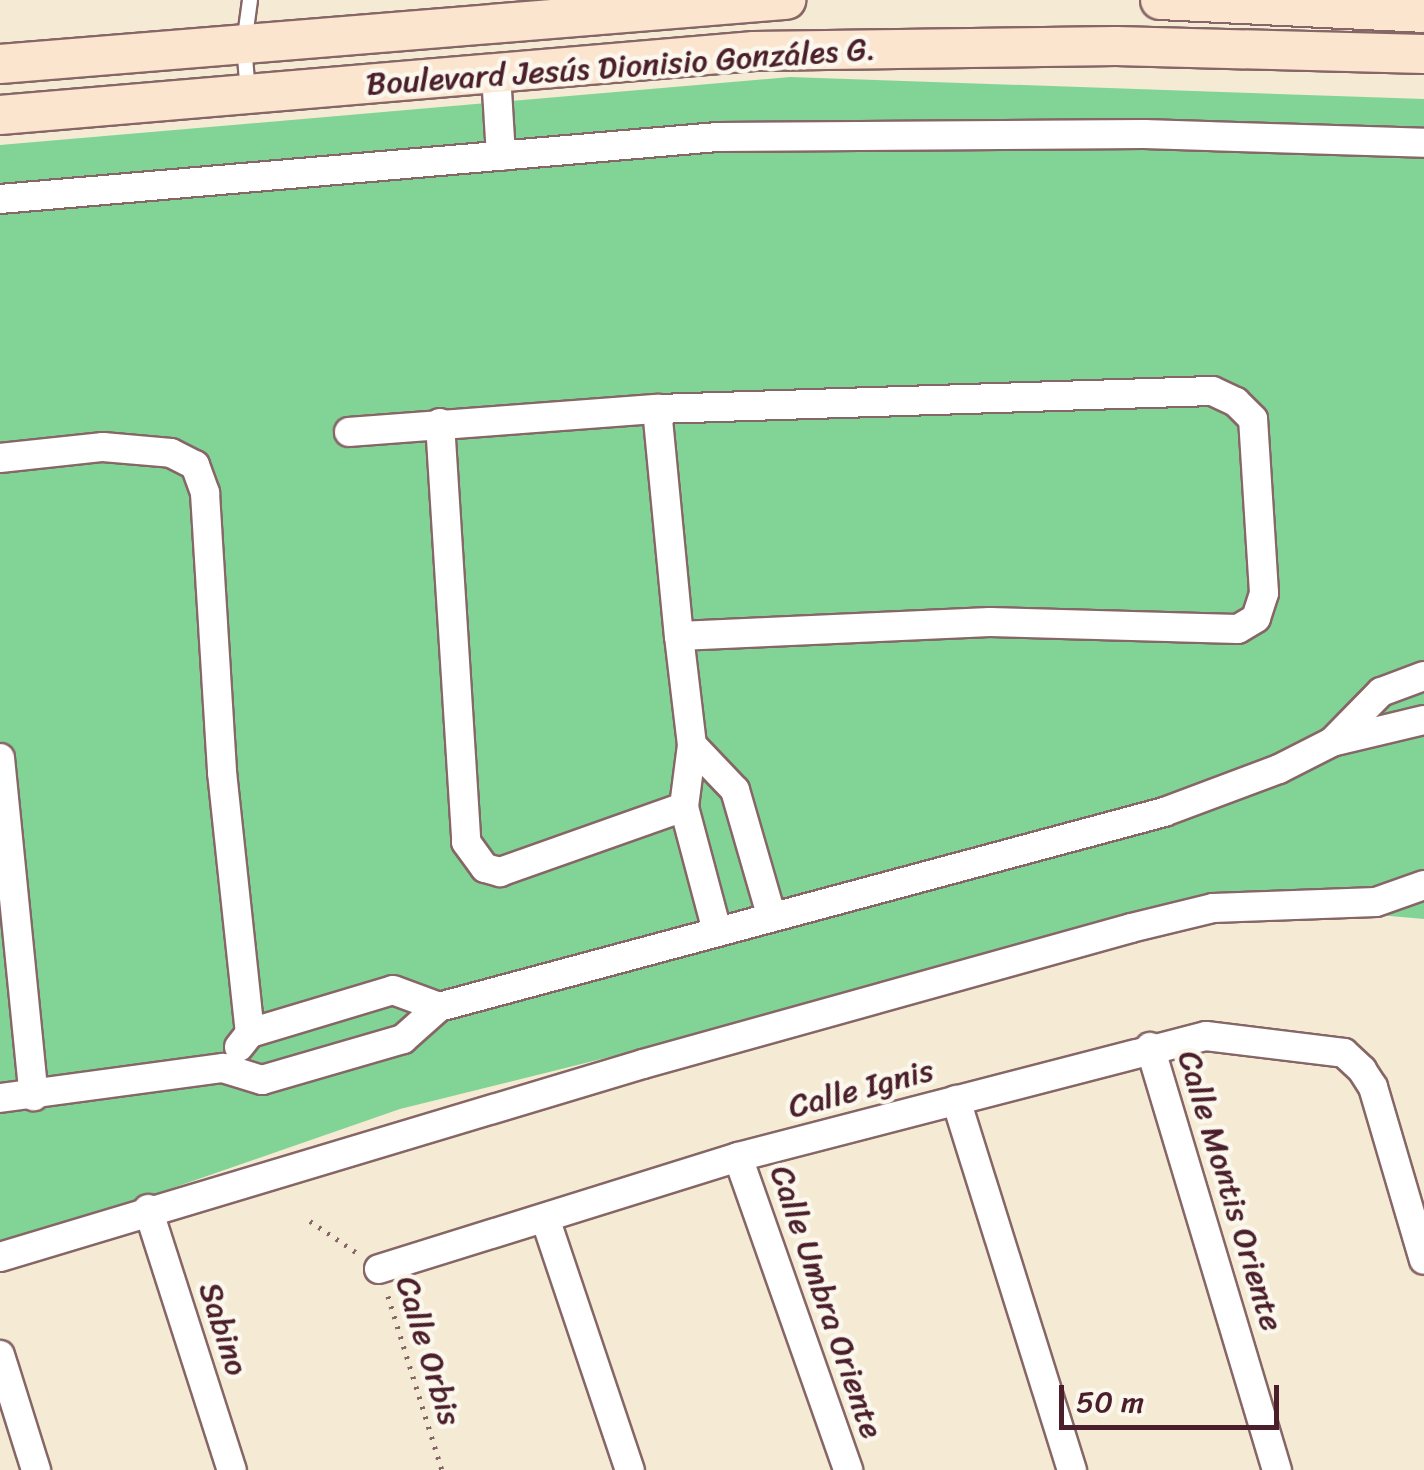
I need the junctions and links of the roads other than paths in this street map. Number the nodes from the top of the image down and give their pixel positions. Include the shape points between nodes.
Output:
1 (250, 0) edge
2 (786, 0) edge
3 (810, 0) edge
4 (1160, 0) edge
5 (1264, 2) edge
6 (1424, 13) edge
7 (244, 44) junction
8 (808, 50) junction
9 (1424, 54) edge
10 (0, 64) edge
11 (496, 74) junction
12 (248, 95) junction
13 (0, 116) edge
14 (1424, 143) edge
15 (501, 156) junction
16 (0, 199) edge
17 (657, 409) junction
18 (440, 423) junction
19 (349, 432) dead end
20 (0, 458) edge
21 (679, 636) junction
22 (1424, 676) edge
23 (1424, 720) edge
24 (1332, 742) junction
25 (692, 745) junction
26 (0, 758) edge
27 (684, 807) junction
28 (1424, 885) edge
29 (771, 915) junction
30 (716, 931) junction
31 (439, 1006) junction
32 (250, 1033) junction
33 (1150, 1048) junction
34 (223, 1068) junction
35 (34, 1096) junction
36 (0, 1098) edge
37 (956, 1100) junction
38 (738, 1157) junction
39 (148, 1209) junction
40 (545, 1218) junction
41 (0, 1257) edge
42 (1424, 1257) edge
43 (380, 1269) road end
44 (0, 1355) edge
45 (6, 1401) edge
46 (36, 1470) edge
47 (232, 1470) edge
48 (630, 1470) edge
49 (848, 1470) edge
50 (1072, 1470) edge
51 (1278, 1470) edge

1 - 7 lane
2 - 7 main road, Boulevard Jesús Dionisio Gonzáles G.
3 - 8 main road
4 - 5 main road
5 - 6 main road
7 - 10 main road, Boulevard Jesús Dionisio Gonzáles G.
7 - 12 lane
8 - 9 main road, Boulevard Jesús Dionisio Gonzáles G. via 1116,46
8 - 11 main road, Boulevard Jesús Dionisio Gonzáles G.
11 - 12 main road, Boulevard Jesús Dionisio Gonzáles G.
11 - 15 street
12 - 13 main road, Boulevard Jesús Dionisio Gonzáles G.
14 - 15 street via 1144,134 718,138
15 - 16 street
17 - 18 street
17 - 21 street
17 - 21 street via 1212,391 1253,419 1264,593 1256,618 1238,629 990,622
18 - 19 street
18 - 27 street via 466,842 484,868 500,872
20 - 32 street via 103,447 171,453 195,465 205,492 222,772
21 - 25 street
22 - 24 street via 1382,692
23 - 24 street
24 - 29 street via 1279,770 1164,812
25 - 27 street
25 - 29 street via 735,790
26 - 35 street
27 - 30 street
28 - 39 street via 1376,902 1213,908 1147,924
29 - 30 street
30 - 31 street
31 - 32 street via 393,990
31 - 34 street via 403,1039 262,1080
32 - 34 street
33 - 37 street, Calle Ignis
33 - 42 street, Calle Ignis via 1206,1036 1344,1053 1374,1086
33 - 51 street, Calle Montis Oriente
34 - 35 street
35 - 36 street
37 - 38 street, Calle Ignis
37 - 50 street
38 - 40 street, Calle Ignis
38 - 49 street, Calle Umbra Oriente
39 - 41 street
39 - 47 street, Sabino
40 - 43 street, Calle Ignis
40 - 48 street
44 - 45 street
45 - 46 street

